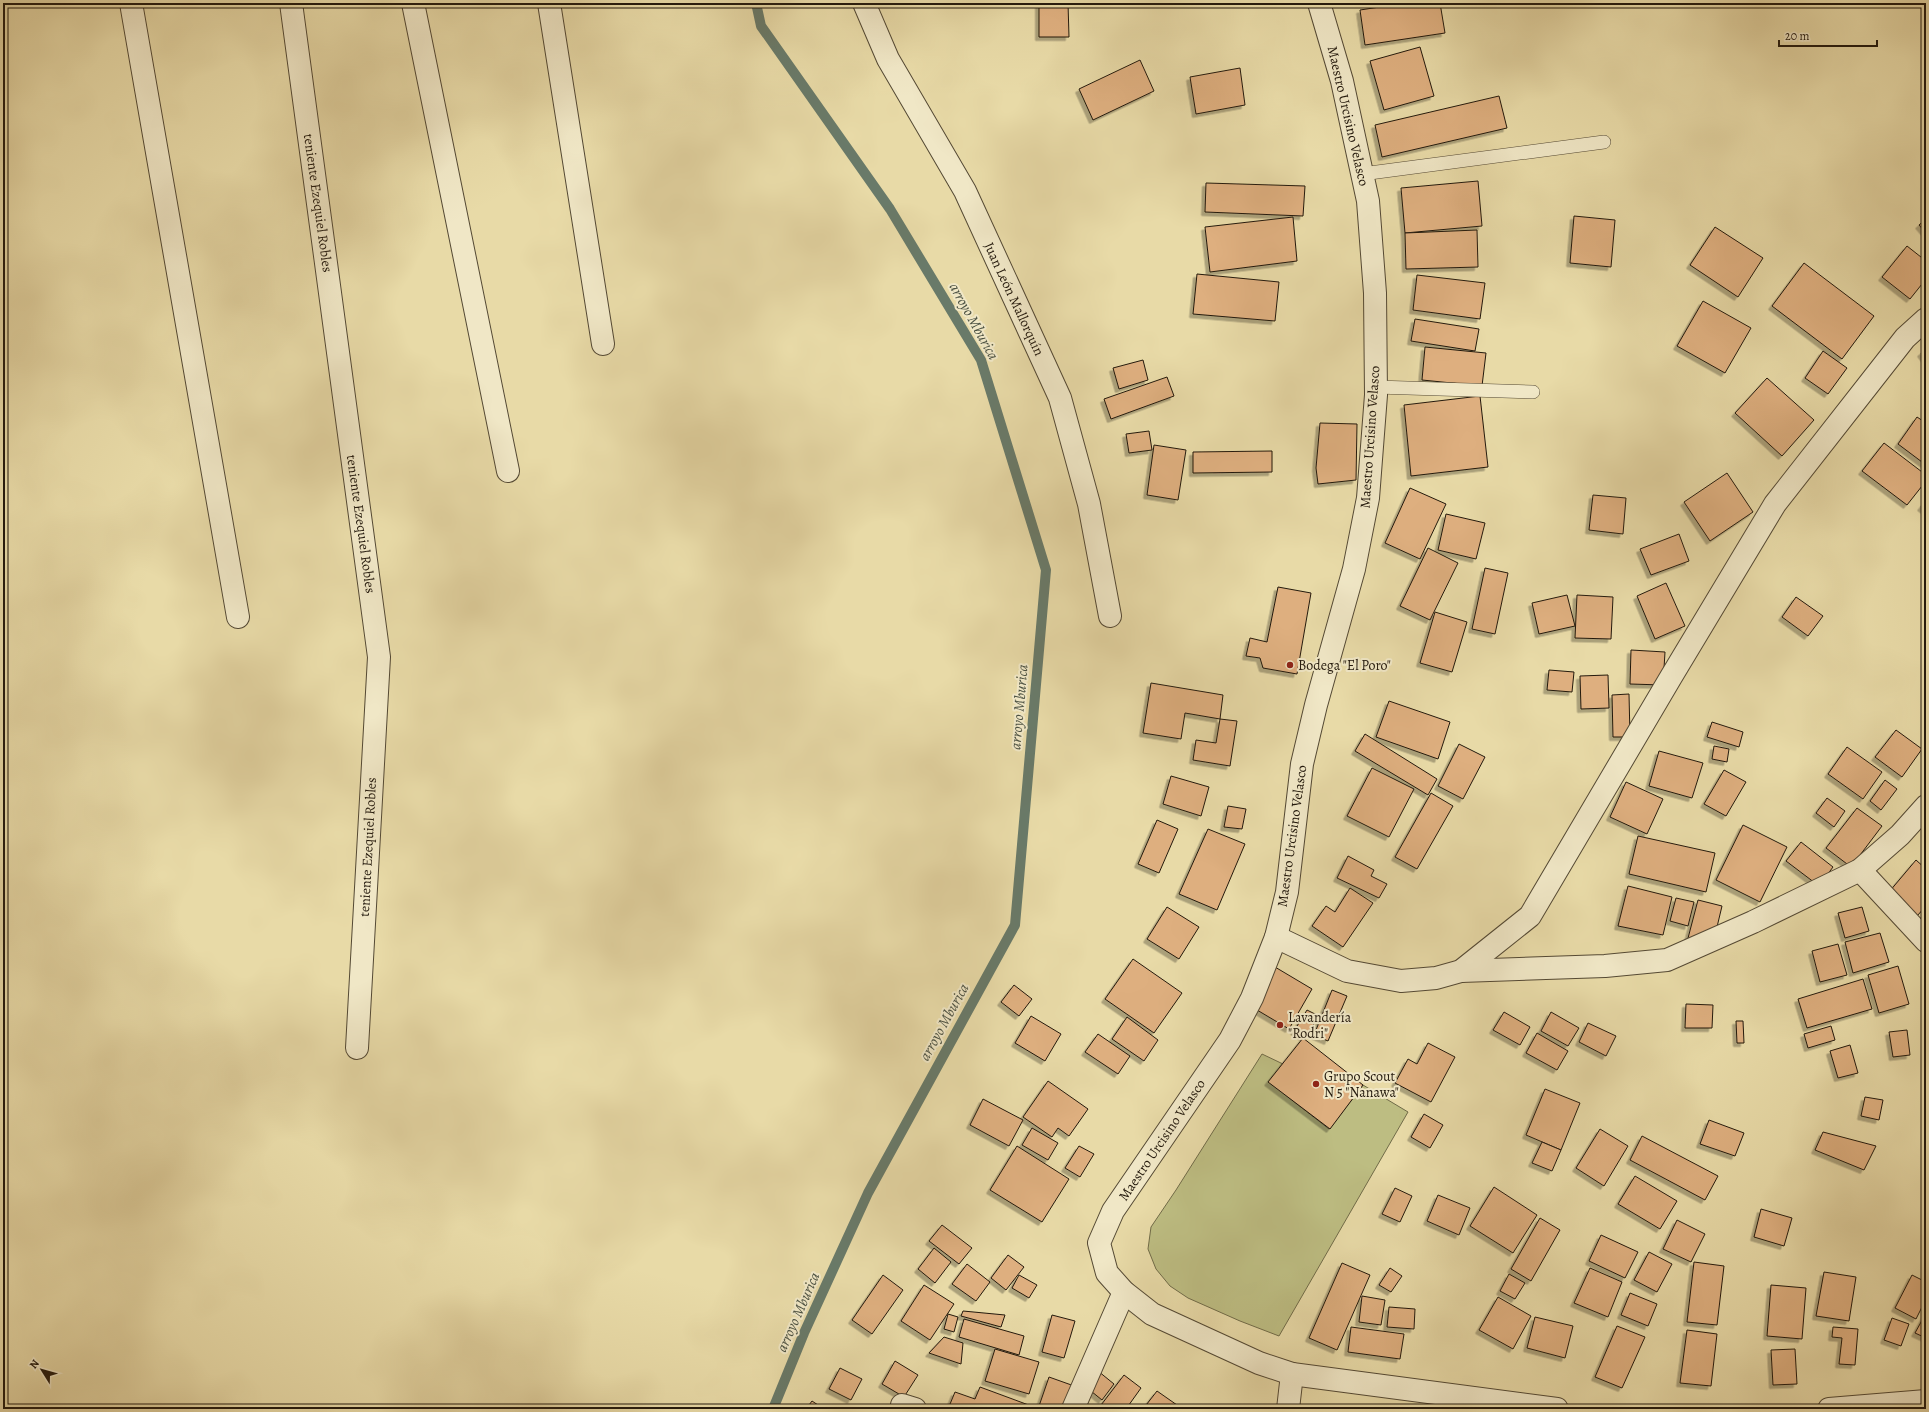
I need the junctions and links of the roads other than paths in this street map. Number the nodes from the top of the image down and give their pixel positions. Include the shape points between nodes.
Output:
1 (131, 3) edge
2 (291, 3) edge
3 (413, 3) edge
4 (549, 3) edge
5 (864, 3) edge
6 (1319, 3) edge
7 (1604, 142) dead end
8 (1362, 174) junction
9 (1926, 319) edge
10 (603, 344) dead end
11 (1376, 387) junction
12 (1533, 392) dead end
13 (508, 471) dead end
14 (1110, 616) dead end
15 (238, 617) dead end
16 (1926, 806) edge
17 (1860, 870) junction
18 (1276, 937) junction
19 (1926, 941) edge
20 (1460, 971) junction
21 (357, 1048) dead end
22 (1124, 1292) junction
23 (1292, 1374) junction
24 (1926, 1401) edge
25 (1073, 1409) edge
26 (1288, 1409) edge
27 (1557, 1409) edge
28 (1829, 1409) edge

1 - 15 street
2 - 21 street, teniente Ezequiel Robles via 379,657
3 - 13 street
4 - 10 street
5 - 14 street, Juan León Mallorquín via 888,59 965,191 1060,398 1089,504
6 - 8 street, Maestro Urcisino Velasco via 1342,81
7 - 8 lane
8 - 11 street, Maestro Urcisino Velasco via 1368,201 1375,293
9 - 20 street via 1905,338 1776,504 1674,670 1530,916
11 - 12 lane
11 - 18 street, Maestro Urcisino Velasco via 1368,498 1354,569 1302,764 1287,892
16 - 17 street via 1900,835
17 - 19 street
17 - 20 street via 1667,960 1605,966
18 - 20 street via 1347,971 1401,982 1436,978
18 - 22 street, Maestro Urcisino Velasco via 1252,998 1230,1040 1113,1211 1102,1236 1100,1243 1107,1272
22 - 23 street, Maestro Urcisino Velasco via 1152,1314 1259,1363
22 - 25 street
23 - 26 street
23 - 27 street, Maestro Urcisino Velasco
24 - 28 street

